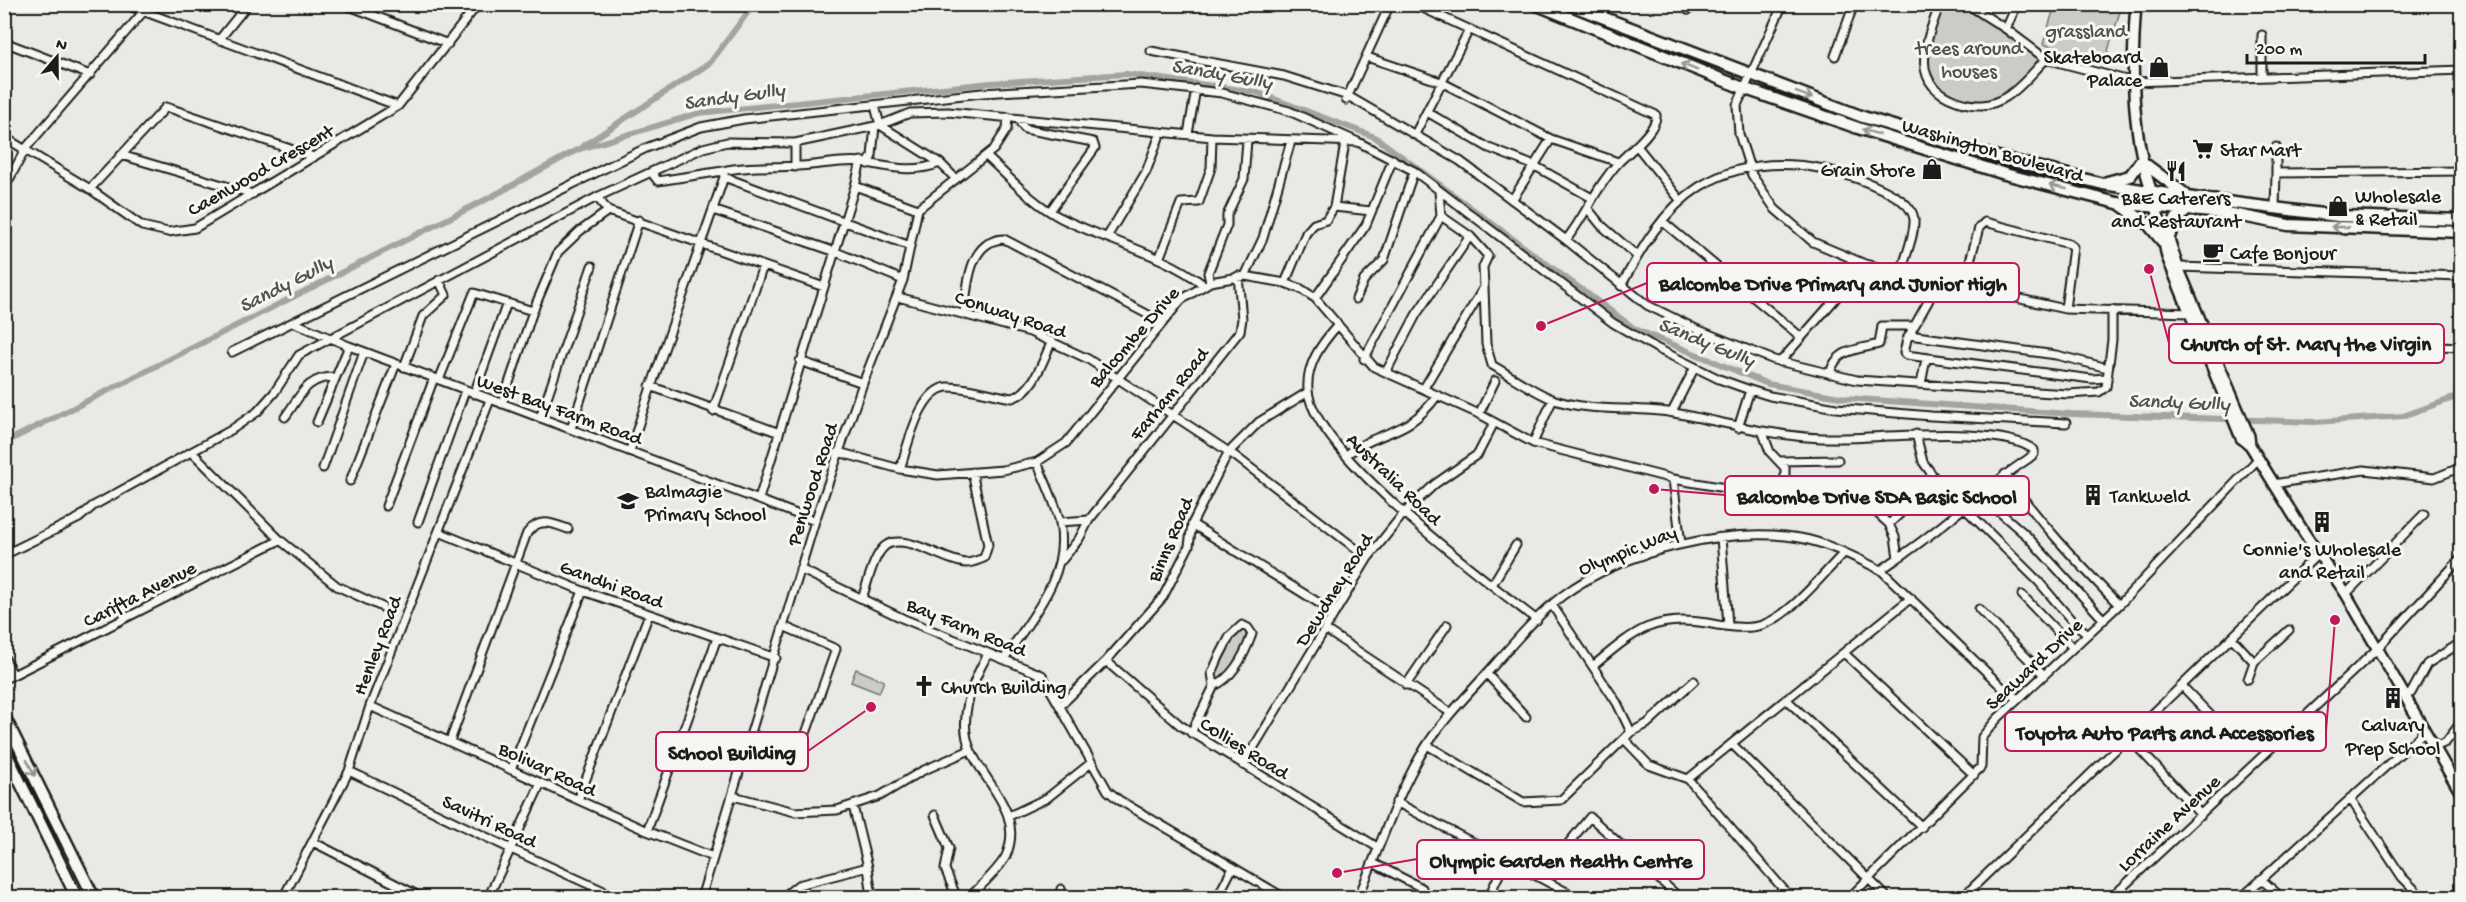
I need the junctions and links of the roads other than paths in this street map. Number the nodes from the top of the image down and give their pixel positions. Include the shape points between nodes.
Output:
1 (124, 4) edge
2 (150, 4) edge
3 (248, 4) edge
4 (344, 4) edge
5 (478, 4) edge
6 (1390, 4) edge
7 (1414, 4) edge
8 (1435, 4) edge
9 (1535, 4) edge
10 (1568, 4) edge
11 (1682, 4) edge
12 (1696, 4) edge
13 (1783, 4) edge
14 (1854, 4) edge
15 (1940, 4) edge
16 (1967, 4) edge
17 (2017, 4) edge
18 (2136, 4) edge
19 (144, 12) junction
20 (1431, 13) junction
21 (2006, 29) junction
22 (1469, 30) junction
23 (2262, 35) dead end
24 (219, 40) junction
25 (4, 42) edge
26 (448, 44) junction
27 (1152, 51) dead end
28 (1835, 56) dead end
29 (1367, 57) junction
30 (2046, 59) junction
31 (2462, 70) edge
32 (90, 75) junction
33 (1749, 75) junction
34 (2262, 77) junction
35 (1441, 82) junction
36 (2134, 82) junction
37 (1196, 88) junction
38 (1743, 88) junction
39 (1347, 98) junction
40 (398, 106) junction
41 (875, 106) junction
42 (1427, 112) junction
43 (1008, 117) junction
44 (1020, 119) junction
45 (878, 125) junction
46 (1161, 132) junction
47 (1188, 134) junction
48 (1415, 134) junction
49 (4, 137) edge
50 (1212, 137) junction
51 (1551, 139) junction
52 (1247, 140) junction
53 (1291, 141) junction
54 (1358, 142) junction
55 (795, 143) junction
56 (1345, 143) junction
57 (1637, 146) junction
58 (2276, 147) dead end
59 (26, 148) junction
60 (121, 155) junction
61 (986, 156) junction
62 (314, 157) junction
63 (1393, 159) junction
64 (2141, 161) junction
65 (1618, 162) junction
66 (865, 163) junction
67 (940, 163) junction
68 (1535, 166) junction
69 (795, 167) junction
70 (1750, 167) junction
71 (1414, 171) junction
72 (2462, 171) edge
73 (651, 172) junction
74 (2276, 173) junction
75 (724, 174) junction
76 (956, 179) junction
77 (2103, 183) junction
78 (855, 186) junction
79 (4, 189) edge
80 (90, 189) junction
81 (1439, 191) junction
82 (2152, 192) junction
83 (253, 195) junction
84 (597, 197) junction
85 (1592, 198) junction
86 (2194, 198) junction
87 (1512, 200) junction
88 (1681, 201) junction
89 (2117, 203) junction
90 (2157, 205) junction
91 (1334, 207) junction
92 (918, 209) junction
93 (1588, 209) junction
94 (2189, 209) junction
95 (2275, 209) junction
96 (713, 210) junction
97 (609, 211) junction
98 (1050, 211) junction
99 (1371, 211) junction
100 (1441, 216) junction
101 (639, 220) junction
102 (2462, 220) edge
103 (1662, 222) junction
104 (845, 223) junction
105 (2462, 232) edge
106 (1470, 236) junction
107 (1107, 237) junction
108 (1566, 240) junction
109 (2166, 240) junction
110 (703, 243) junction
111 (910, 246) junction
112 (836, 252) junction
113 (1637, 256) junction
114 (1159, 259) junction
115 (1852, 260) junction
116 (592, 266) dead end
117 (762, 266) junction
118 (2178, 267) junction
119 (1900, 273) junction
120 (1242, 276) junction
121 (2462, 276) edge
122 (439, 280) junction
123 (903, 280) junction
124 (1934, 280) junction
125 (1207, 283) junction
126 (1285, 283) junction
127 (1621, 286) junction
128 (1963, 286) junction
129 (824, 287) junction
130 (1484, 287) junction
131 (898, 297) junction
132 (1315, 298) junction
133 (1356, 299) dead end
134 (507, 303) junction
135 (2065, 309) junction
136 (2112, 310) junction
137 (533, 311) junction
138 (964, 314) junction
139 (2190, 314) junction
140 (1162, 322) junction
141 (295, 323) junction
142 (1336, 326) junction
143 (1914, 326) junction
144 (1909, 335) junction
145 (1801, 337) junction
146 (2209, 337) junction
147 (331, 339) junction
148 (1052, 340) junction
149 (349, 346) junction
150 (2462, 347) edge
151 (232, 352) dead end
152 (364, 352) junction
153 (1364, 359) junction
154 (1926, 359) junction
155 (800, 361) junction
156 (1780, 362) junction
157 (400, 365) junction
158 (1695, 367) junction
159 (2108, 368) junction
160 (1386, 372) junction
161 (1830, 374) junction
162 (334, 377) junction
163 (2106, 378) junction
164 (437, 379) junction
165 (1119, 379) junction
166 (1495, 381) dead end
167 (862, 383) junction
168 (1921, 384) junction
169 (650, 386) junction
170 (1424, 388) junction
171 (1750, 390) junction
172 (465, 391) junction
173 (1308, 392) junction
174 (474, 394) junction
175 (1437, 396) junction
176 (1553, 399) junction
177 (490, 400) junction
178 (2228, 400) junction
179 (502, 404) junction
180 (713, 411) junction
181 (1672, 412) junction
182 (1479, 414) junction
183 (1171, 415) junction
184 (285, 417) dead end
185 (540, 418) junction
186 (317, 422) dead end
187 (1494, 423) junction
188 (2066, 423) dead end
189 (1738, 428) junction
190 (570, 429) junction
191 (777, 432) junction
192 (1764, 433) junction
193 (1916, 434) junction
194 (1533, 444) junction
195 (630, 451) junction
196 (192, 452) junction
197 (838, 452) junction
198 (1228, 453) junction
199 (1346, 455) junction
200 (2258, 459) junction
201 (1838, 460) dead end
202 (1779, 461) junction
203 (1038, 462) junction
204 (2462, 467) edge
205 (323, 468) dead end
206 (900, 469) junction
207 (972, 472) junction
208 (2005, 474) junction
209 (1673, 479) junction
210 (1936, 480) junction
211 (350, 481) dead end
212 (2273, 484) junction
213 (1785, 487) junction
214 (1979, 494) junction
215 (759, 500) junction
216 (386, 506) dead end
217 (1963, 506) junction
218 (1404, 513) junction
219 (2424, 514) dead end
220 (1089, 520) junction
221 (815, 521) junction
222 (418, 522) dead end
223 (1060, 522) junction
224 (1192, 524) junction
225 (1889, 524) junction
226 (568, 529) dead end
227 (439, 532) junction
228 (1721, 537) junction
229 (280, 540) junction
230 (1681, 544) junction
231 (1516, 545) dead end
232 (1845, 553) junction
233 (2319, 553) junction
234 (4, 555) edge
235 (2462, 557) edge
236 (1368, 558) junction
237 (1898, 558) junction
238 (1062, 560) junction
239 (515, 563) junction
240 (800, 569) junction
241 (1881, 570) junction
242 (1492, 585) junction
243 (583, 591) junction
244 (2346, 594) junction
245 (2022, 596) dead end
246 (862, 598) junction
247 (1911, 598) junction
248 (1552, 605) junction
249 (2119, 605) junction
250 (382, 607) dead end
251 (1979, 609) dead end
252 (1335, 613) junction
253 (648, 614) junction
254 (1537, 620) junction
255 (2104, 620) junction
256 (1447, 625) dead end
257 (1728, 625) junction
258 (783, 626) junction
259 (1326, 630) junction
260 (2289, 630) dead end
261 (2088, 634) junction
262 (717, 638) junction
263 (2232, 638) junction
264 (2462, 642) edge
265 (2073, 648) junction
266 (2378, 648) junction
267 (1844, 653) junction
268 (987, 654) junction
269 (4, 657) edge
270 (776, 658) junction
271 (1004, 659) junction
272 (1106, 661) junction
273 (2254, 662) junction
274 (1593, 666) junction
275 (1487, 674) junction
276 (13, 675) junction
277 (2044, 675) junction
278 (4, 679) edge
279 (2248, 680) dead end
280 (1694, 681) dead end
281 (1406, 685) junction
282 (1214, 686) junction
283 (2182, 686) junction
284 (2405, 695) junction
285 (2018, 699) junction
286 (1788, 701) junction
287 (1061, 705) junction
288 (370, 706) junction
289 (1450, 713) junction
290 (4, 716) edge
291 (1526, 717) dead end
292 (2215, 720) dead end
293 (2462, 721) edge
294 (2425, 731) junction
295 (1631, 732) junction
296 (1191, 733) junction
297 (752, 734) junction
298 (2129, 738) junction
299 (1624, 739) junction
300 (450, 741) junction
301 (1732, 744) junction
302 (1427, 745) junction
303 (2435, 747) junction
304 (4, 749) edge
305 (970, 750) junction
306 (1091, 763) junction
307 (1243, 765) junction
308 (511, 770) junction
309 (349, 771) junction
310 (1974, 776) junction
311 (1688, 779) junction
312 (541, 783) junction
313 (2462, 795) edge
314 (733, 796) junction
315 (2350, 798) junction
316 (578, 800) junction
317 (1396, 802) junction
318 (49, 803) junction
319 (853, 806) junction
320 (35, 811) junction
321 (935, 815) dead end
322 (2201, 815) junction
323 (1009, 816) junction
324 (1922, 827) junction
325 (647, 831) junction
326 (313, 842) junction
327 (1377, 847) junction
328 (511, 849) junction
329 (713, 857) junction
330 (1506, 860) junction
331 (1373, 863) junction
332 (868, 867) junction
333 (1233, 867) junction
334 (1540, 878) junction
335 (1869, 879) junction
336 (2261, 879) junction
337 (1422, 888) dead end
338 (77, 897) edge
339 (94, 897) edge
340 (283, 897) edge
341 (423, 897) edge
342 (488, 897) edge
343 (619, 897) edge
344 (701, 897) edge
345 (782, 897) edge
346 (872, 897) edge
347 (957, 897) edge
348 (969, 897) edge
349 (1217, 897) edge
350 (1285, 897) edge
351 (1358, 897) edge
352 (1488, 897) edge
353 (1578, 897) edge
354 (1680, 897) edge
355 (1789, 897) edge
356 (1849, 897) edge
357 (1888, 897) edge
358 (1962, 897) edge
359 (2111, 897) edge
360 (2241, 897) edge
361 (2282, 897) edge
362 (2423, 897) edge

1 - 19 street
2 - 19 street
3 - 24 street
4 - 26 street
5 - 26 street, Caenwood Crescent
6 - 29 street
7 - 20 street
8 - 20 street
38 -> 9 highway, Washington Boulevard
10 - 33 highway, Washington Boulevard
11 - 12 street via 1688,10
13 - 33 street
14 - 28 street
15 - 30 street via 1924,51 1925,69 1930,84 1946,98 1972,106 1987,105 2007,97
16 - 21 street
17 - 21 street
18 - 36 main road
19 - 24 street
19 - 32 street
20 - 22 street
21 - 30 street
22 - 35 street
22 - 57 street via 1657,117
23 - 34 street
24 - 40 street
25 - 32 street
26 - 40 street, Caenwood Crescent
27 - 39 street via 1284,75
29 - 35 street
29 - 39 street
30 - 36 street
31 - 34 street
32 - 59 street
33 - 38 street
33 -> 77 highway, Washington Boulevard via 1863,117
34 - 36 street
35 - 42 street
35 - 51 street
36 - 64 main road
37 - 41 street via 1141,84 1073,87
37 - 47 street
37 - 54 street via 1288,111
38 - 70 street via 1737,105 1739,134
89 -> 38 highway, Washington Boulevard via 2005,174
39 - 48 street
40 - 62 street, Caenwood Crescent
41 - 45 street
41 - 141 street via 701,127 646,148
42 - 48 street
42 - 68 street via 1489,148
43 - 44 street
43 - 45 street via 910,113
43 - 61 street via 1000,140
44 - 46 street
44 - 98 street via 1025,129 1093,142 1095,148
45 - 55 street
45 - 66 street via 872,156
45 - 67 street
46 - 47 street
46 - 107 street via 1146,172
47 - 50 street
48 - 87 street
49 - 59 street, Caenwood Crescent
50 - 52 street
50 - 114 street via 1211,168 1199,202 1181,203
51 - 65 street
51 - 68 street
52 - 53 street
52 - 125 street via 1244,179 1227,215
53 - 56 street
53 - 120 street via 1263,238
54 - 56 street
54 - 63 street
55 - 69 street
55 - 73 street via 727,142 702,148
56 - 91 street
57 - 65 street
57 - 88 street
58 - 74 street
59 - 79 street
59 - 80 street, Caenwood Crescent
60 - 62 street via 160,111 169,107
60 - 80 street
60 - 83 street
61 - 76 street
61 - 98 street
62 - 83 street, Caenwood Crescent
63 - 71 street
63 - 99 street
64 - 77 highway via 2130,176
64 - 82 main road
64 - 86 highway via 2171,186
65 - 85 street
66 - 67 street via 908,170
66 - 69 street
66 - 78 street
67 - 76 street
68 - 85 street
68 - 87 street
69 - 75 street via 761,165
70 - 88 street via 1702,186
70 - 115 street via 1775,209 1794,227 1813,242
70 - 119 street via 1816,165 1854,176 1898,197 1914,219
71 - 81 street
71 - 133 street via 1384,260 1364,280
72 - 74 street
73 - 75 street via 658,182
73 - 84 street
74 - 95 street
75 - 96 street
75 - 104 street
76 - 92 street
77 - 82 highway, Washington Boulevard
78 - 92 street
78 - 104 street
80 - 83 street, Caenwood Crescent via 142,226 168,232 195,228
81 - 100 street
81 - 158 street via 1613,323
82 - 86 highway, Washington Boulevard
82 - 90 main road
84 - 97 street
84 - 122 street
85 - 93 street
86 - 95 highway, Washington Boulevard
87 - 108 street
88 - 103 street
89 - 90 highway, Washington Boulevard
89 - 109 highway
90 - 94 highway, Washington Boulevard
90 - 109 main road
91 - 99 street
91 - 126 street via 1326,220 1314,224 1306,233
92 - 111 street, Penwood Road
93 - 108 street
93 - 113 street
105 -> 94 highway, Washington Boulevard via 2288,225
94 - 109 highway via 2176,219
95 - 102 highway, Washington Boulevard via 2338,216
96 - 110 street
96 - 112 street
97 - 101 street
97 - 137 street via 558,252
98 - 107 street
99 - 132 street
100 - 106 street
100 - 153 street
101 - 110 street
101 - 190 street
103 - 113 street
103 - 145 street
104 - 111 street
104 - 112 street
106 - 130 street via 1488,256 1483,267
106 - 160 street via 1416,315
107 - 114 street
108 - 127 street
109 - 118 main road
109 - 139 main road
110 - 117 street
110 - 169 street
111 - 123 street, Penwood Road
112 - 123 street
112 - 129 street
113 - 127 street
114 - 125 street
115 - 119 street
115 - 145 street via 1837,297
116 - 185 street
117 - 129 street
117 - 180 street
118 - 121 street
118 - 146 main road
119 - 124 street
120 - 125 street, Balcombe Drive
120 - 126 street, Balcombe Drive
120 - 183 street, Farham Road via 1240,331
122 - 147 street
122 - 157 street via 446,295 423,316
123 - 131 street, Penwood Road
124 - 128 street
124 - 143 street
125 - 140 street, Balcombe Drive via 1181,300
126 - 132 street, Balcombe Drive
127 - 156 street via 1667,316
128 - 135 street
128 - 135 street via 1979,228 1985,222 2073,247
129 - 155 street
130 - 170 street
130 - 176 street via 1486,344 1492,365
131 - 138 street, Conway Road
131 - 167 street, Penwood Road
132 - 142 street, Balcombe Drive
134 - 137 street
134 - 164 street via 474,293
134 - 174 street
135 - 136 street
136 - 139 street
136 - 159 street
137 - 179 street
138 - 140 street via 968,281 978,253 992,239 1004,239
138 - 148 street, Conway Road
139 - 178 main road
140 - 165 street, Balcombe Drive
141 - 147 street, West Bay Farm Road
141 - 151 street
142 - 153 street, Balcombe Drive
142 - 173 street via 1320,345 1310,372
143 - 144 street
143 - 161 street via 1882,326 1879,344 1843,353
144 - 154 street via 1905,355
144 - 159 street via 2056,355
145 - 156 street
146 - 150 street
146 - 178 main road
147 - 149 street, West Bay Farm Road
147 - 196 street via 299,355 257,412
148 - 165 street, Conway Road
148 - 206 street via 1020,396 947,387 933,392 924,402
149 - 152 street, West Bay Farm Road
149 - 162 street
152 - 157 street, West Bay Farm Road
152 - 205 street
153 - 160 street, Balcombe Drive
154 - 163 street via 2092,380
154 - 168 street
155 - 167 street
155 - 191 street
156 - 161 street
157 - 164 street, West Bay Farm Road
157 - 211 street
158 - 171 street
158 - 181 street
159 - 163 street
160 - 170 street, Balcombe Drive
161 - 168 street via 1857,380
162 - 184 street via 316,379
162 - 186 street
163 - 168 street via 2104,391 2089,394
164 - 172 street, West Bay Farm Road
164 - 216 street
165 - 183 street, Conway Road
165 - 203 street, Balcombe Drive via 1066,443
166 - 182 street
167 - 197 street, Penwood Road
169 - 180 street
169 - 195 street
170 - 175 street, Balcombe Drive
171 - 188 street via 1836,408
171 - 189 street
172 - 174 street, West Bay Farm Road
172 - 222 street
173 - 198 street, Binns Road via 1259,422
173 - 199 street, Australia Road via 1323,430
174 - 177 street, West Bay Farm Road
175 - 182 street, Balcombe Drive
175 - 199 street via 1419,419
176 - 181 street
176 - 194 street
177 - 179 street, West Bay Farm Road
177 - 227 street, Henley Road
178 - 200 main road
179 - 185 street, West Bay Farm Road
180 - 191 street
181 - 189 street
182 - 187 street, Balcombe Drive
183 - 198 street, Conway Road
183 - 220 street, Farham Road
185 - 190 street, West Bay Farm Road
187 - 194 street, Balcombe Drive
187 - 218 street, Dewdney Road via 1478,454 1435,484
189 - 192 street
190 - 195 street, West Bay Farm Road
191 - 215 street
192 - 193 street via 1832,438
192 - 202 street via 1770,453
193 - 208 street via 1996,438 2034,450 2028,459
193 - 210 street via 1923,462
194 - 209 street, Balcombe Drive
195 - 215 street, West Bay Farm Road
196 - 229 street
196 - 234 street via 79,518
197 - 206 street, Balcombe Drive
197 - 221 street, Penwood Road
198 - 224 street, Binns Road
198 - 236 street, Conway Road
199 - 218 street, Australia Road
200 - 212 main road
200 - 249 street, Seaward Drive
201 - 202 street
202 - 213 street via 1785,468
203 - 207 street, Balcombe Drive
203 - 223 street
204 - 212 street via 2434,477 2364,470
206 - 207 street, Balcombe Drive via 938,475
207 - 246 street via 988,545 984,558 965,563 895,542 884,546
208 - 214 street
208 - 249 street via 2031,511
209 - 213 street, Balcombe Drive via 1725,488
209 - 230 street
210 - 217 street
210 - 225 street
212 - 233 main road
213 - 225 street, Balcombe Drive via 1817,497 1862,500
214 - 217 street
214 - 255 street via 2028,536
215 - 221 street, West Bay Farm Road
217 - 237 street via 1923,542
217 - 261 street
218 - 236 street, Dewdney Road
218 - 242 street, Australia Road
219 - 244 street
220 - 223 street
220 - 238 street, Farham Road
221 - 240 street, Penwood Road
223 - 238 street
224 - 252 street
224 - 272 street, Binns Road via 1189,546 1163,597
225 - 237 street
226 - 239 street via 550,522 532,526
227 - 239 street, Gandhi Road
227 - 288 street, Henley Road
228 - 230 street, Olympic Way
228 - 232 street, Olympic Way via 1801,538
228 - 257 street
229 - 250 street via 337,586
229 - 276 street, Carifta Avenue
230 - 248 street, Olympic Way via 1607,571
231 - 242 street
232 - 241 street, Olympic Way
232 - 257 street via 1781,616 1760,626
233 - 244 main road
233 - 263 street
235 - 266 street, Lorraine Avenue
236 - 252 street, Dewdney Road
237 - 241 street
238 - 271 street via 1049,591
239 - 243 street, Gandhi Road
239 - 300 street
240 - 246 street, Bay Farm Road
240 - 258 street, Penwood Road
241 - 247 street, Olympic Way
242 - 254 street, Australia Road
243 - 253 street, Gandhi Road
243 - 308 street
244 - 266 main road
245 - 265 street
246 - 268 street, Bay Farm Road
247 - 267 street
247 - 285 street, Olympic Way
248 - 254 street, Olympic Way
248 - 274 street
249 - 255 street, Seaward Drive
251 - 277 street
252 - 259 street, Dewdney Road
253 - 262 street, Gandhi Road
253 - 316 street
254 - 275 street, Olympic Way
255 - 261 street, Seaward Drive
256 - 281 street
257 - 274 street via 1657,623 1640,629
258 - 270 street, Penwood Road
258 - 297 street via 836,649 799,753
259 - 281 street
259 - 307 street, Dewdney Road
260 - 273 street
261 - 265 street, Seaward Drive
262 - 270 street, Gandhi Road
262 - 325 street
263 - 273 street
263 - 283 street
264 - 284 street via 2427,664 2411,693
265 - 277 street, Seaward Drive
266 - 284 main road
266 - 322 street, Lorraine Avenue
267 - 286 street
267 - 310 street
268 - 271 street, Bay Farm Road
268 - 305 street via 977,672 968,706
269 - 276 street
270 - 297 street, Penwood Road
271 - 287 street, Bay Farm Road via 1042,675
272 - 287 street, Binns Road
272 - 296 street, Collies Road
273 - 279 street
274 - 295 street
275 - 289 street, Olympic Way
275 - 291 street
276 - 278 street, Carifta Avenue
277 - 285 street, Seaward Drive
280 - 295 street via 1647,724
281 - 289 street
282 - 282 street via 1212,673 1230,636 1242,625 1248,628 1252,634 1248,647 1225,681
282 - 296 street
283 - 292 street
283 - 298 street
284 - 294 main road
285 - 310 street, Seaward Drive via 1982,737 1981,767
286 - 301 street
286 - 324 street
287 - 306 street, Bay Farm Road
288 - 300 street, Bolivar Road
288 - 309 street, Henley Road
289 - 302 street, Olympic Way
290 -> 318 highway
293 - 303 street via 2446,742
294 - 303 main road
294 - 315 street
295 - 299 street
296 - 307 street, Collies Road
297 - 314 street, Penwood Road
298 - 322 street
298 - 358 street
299 - 302 street via 1561,800 1523,802
299 - 311 street via 1649,765
300 - 308 street, Bolivar Road
301 - 311 street
301 - 335 street
302 - 317 street, Olympic Way
303 - 313 main road
304 - 320 highway
305 - 319 street
305 - 323 street
306 - 323 street via 1047,798
306 - 333 street, Bay Farm Road via 1108,791 1119,800
307 - 327 street, Collies Road
308 - 312 street, Bolivar Road
309 - 326 street, Henley Road
309 - 328 street, Savitri Road
310 - 324 street
311 - 355 street
312 - 316 street, Bolivar Road
312 - 328 street
314 - 319 street via 795,812 818,813
314 - 329 street, Penwood Road
315 - 336 street
315 - 362 street via 2402,877
316 - 325 street, Bolivar Road
317 - 327 street, Olympic Way
317 - 330 street
318 - 320 highway
318 - 339 highway
319 - 332 street
320 - 338 highway
321 - 347 street via 949,848 945,869
322 - 359 street, Lorraine Avenue
323 - 348 street via 1011,835 1006,855
324 - 335 street
325 - 329 street, Bolivar Road
326 - 340 street, Henley Road
326 - 341 street
327 - 331 street, Olympic Way
328 - 342 street
328 - 343 street, Savitri Road
329 - 344 street, Penwood Road
330 - 334 street
330 - 352 street
331 - 337 street
331 - 351 street, Olympic Way
332 - 345 street via 798,885
332 - 346 street
333 - 349 street
333 - 350 street, Bay Farm Road
334 - 353 street
334 - 354 street via 1591,818
335 - 356 street
335 - 357 street
336 - 360 street
336 - 361 street

